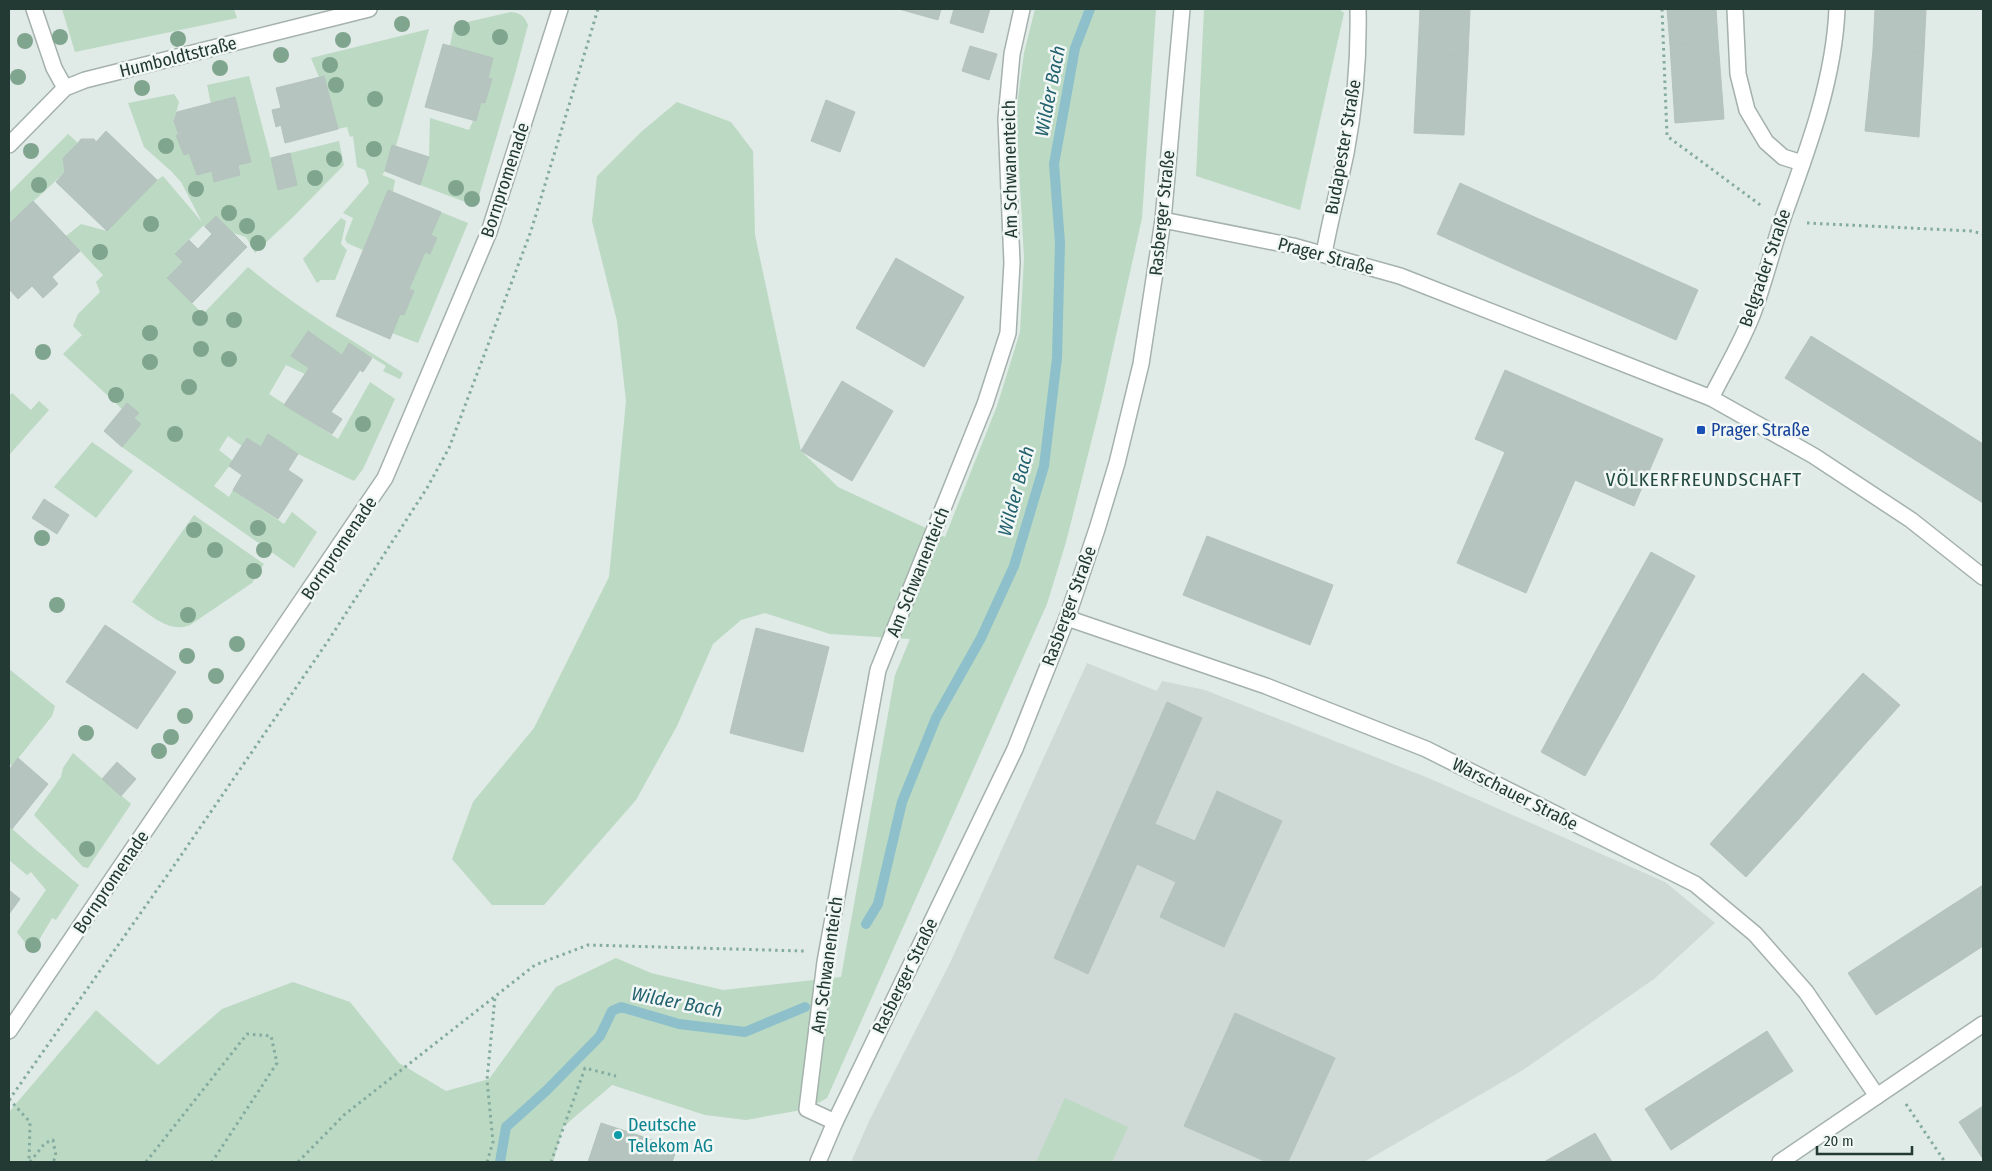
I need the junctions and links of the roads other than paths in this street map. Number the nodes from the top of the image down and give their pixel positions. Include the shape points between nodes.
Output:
1 (34, 9) edge
2 (369, 9) edge
3 (560, 9) edge
4 (1022, 9) edge
5 (1182, 9) edge
6 (1358, 9) edge
7 (1735, 9) edge
8 (1837, 9) edge
9 (65, 88) junction
10 (9, 145) edge
11 (1802, 163) junction
12 (1163, 220) junction
13 (1324, 254) junction
14 (1711, 398) junction
15 (1983, 577) edge
16 (1067, 618) junction
17 (1983, 1024) edge
18 (9, 1031) edge
19 (1877, 1096) junction
20 (835, 1122) junction
21 (818, 1162) edge
22 (1780, 1162) edge

1 - 9 street via 54,68
2 - 9 street, Humboldtstraße via 85,80
3 - 18 street, Bornpromenade via 494,218 384,478
4 - 20 street, Am Schwanenteich via 1012,54 1006,119 1012,263 1008,333 985,404 878,670 826,957 807,1109
5 - 12 street, Rasberger Straße
6 - 13 street, Budapester Straße via 1357,73 1352,115
7 - 11 street via 1738,74 1746,110 1766,142 1783,157
8 - 11 street, Belgrader Straße via 1833,55
9 - 10 street, Humboldtstraße
11 - 14 street, Belgrader Straße via 1753,313
12 - 13 street, Prager Straße
12 - 16 street, Rasberger Straße via 1141,364 1097,529
13 - 14 street, Prager Straße via 1400,276
14 - 15 street, Prager Straße via 1814,456 1911,520
16 - 19 street, Warschauer Straße via 1266,686 1426,749 1695,884 1755,934 1806,992
16 - 20 street, Rasberger Straße via 1014,748
17 - 19 street
19 - 22 street
20 - 21 street, Rasberger Straße

